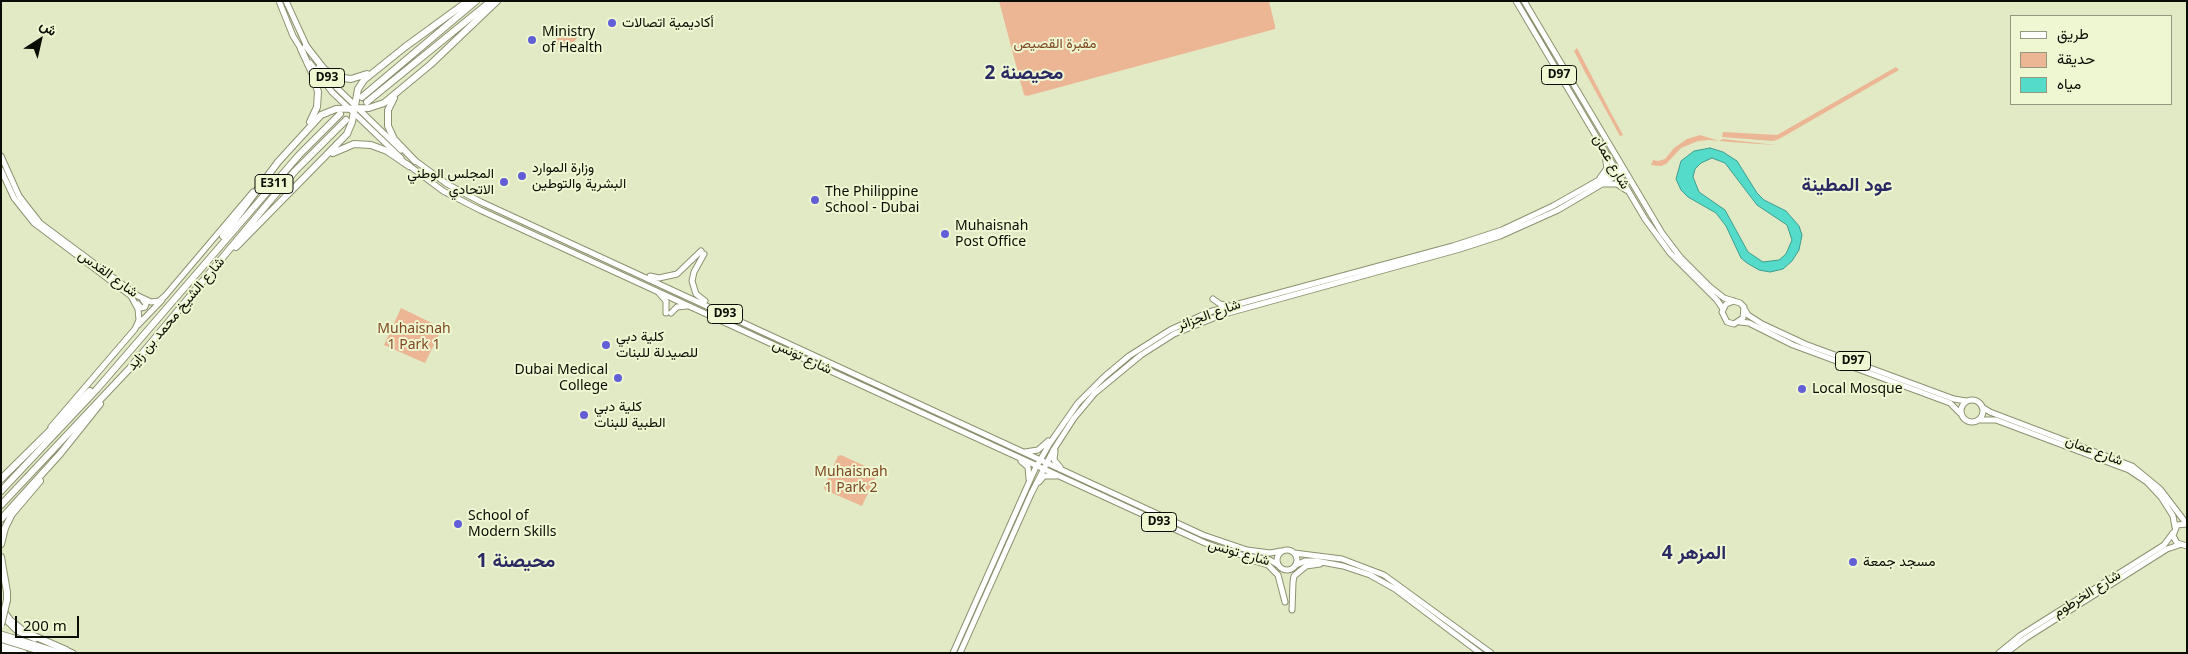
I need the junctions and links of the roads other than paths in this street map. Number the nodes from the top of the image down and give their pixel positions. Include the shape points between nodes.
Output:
1 (278, 1) edge
2 (286, 1) edge
3 (468, 1) edge
4 (476, 1) edge
5 (491, 1) edge
6 (497, 1) edge
7 (1516, 1) edge
8 (1524, 1) edge
9 (304, 47) junction
10 (377, 68) junction
11 (360, 85) junction
12 (402, 90) junction
13 (362, 97) dead end
14 (367, 102) dead end
15 (378, 106) junction
16 (354, 108) junction
17 (331, 110) junction
18 (340, 114) dead end
19 (346, 120) dead end
20 (349, 131) junction
21 (302, 135) junction
22 (1598, 139) junction
23 (1603, 148) junction
24 (1, 156) edge
25 (415, 160) junction
26 (318, 164) junction
27 (409, 166) junction
28 (1, 170) edge
29 (1621, 170) junction
30 (266, 177) junction
31 (1597, 181) junction
32 (1603, 184) junction
33 (1630, 195) junction
34 (28, 217) junction
35 (48, 230) junction
36 (1484, 230) dead end
37 (1484, 237) junction
38 (568, 250) junction
39 (560, 253) dead end
40 (210, 256) junction
41 (1427, 258) junction
42 (219, 264) junction
43 (633, 271) junction
44 (653, 288) junction
45 (122, 290) junction
46 (138, 296) junction
47 (162, 299) junction
48 (1213, 299) dead end
49 (1734, 301) junction
50 (1233, 305) junction
51 (696, 308) junction
52 (1723, 309) junction
53 (1216, 310) junction
54 (1745, 310) junction
55 (741, 321) junction
56 (1740, 322) junction
57 (1187, 328) junction
58 (135, 329) junction
59 (108, 376) junction
60 (105, 394) junction
61 (1966, 401) junction
62 (1982, 407) junction
63 (1960, 412) junction
64 (1979, 420) junction
65 (48, 431) junction
66 (1054, 436) junction
67 (1056, 445) junction
68 (1023, 452) junction
69 (60, 454) junction
70 (1015, 456) junction
71 (1041, 464) junction
72 (1063, 471) junction
73 (1061, 477) junction
74 (1, 479) edge
75 (1085, 481) junction
76 (1029, 484) junction
77 (1, 491) edge
78 (1031, 494) junction
79 (1, 505) edge
80 (1, 519) edge
81 (2186, 523) edge
82 (2174, 530) junction
83 (1, 544) edge
84 (2179, 545) junction
85 (2187, 546) edge
86 (1282, 551) junction
87 (1294, 553) junction
88 (1005, 554) junction
89 (1247, 556) junction
90 (1, 557) edge
91 (1006, 560) dead end
92 (1334, 564) junction
93 (1278, 565) junction
94 (1296, 565) junction
95 (1, 578) edge
96 (6, 600) junction
97 (1285, 602) dead end
98 (1, 608) edge
99 (1292, 610) dead end
100 (1, 615) edge
101 (1, 625) edge
102 (958, 631) dead end
103 (1, 634) edge
104 (959, 638) junction
105 (1, 639) edge
106 (1, 646) edge
107 (1, 651) edge
108 (67, 652) edge
109 (8, 653) edge
110 (24, 653) edge
111 (47, 653) edge
112 (953, 653) edge
113 (960, 653) edge
114 (1480, 653) edge
115 (1491, 653) edge
116 (1999, 653) edge
117 (2006, 653) edge

1 - 9 main road, D93 via 293,36
2 - 9 main road, D93
3 - 10 highway
4 - 13 highway
5 - 14 highway
6 - 12 highway
7 - 22 main road, شارع عمان / D97
8 - 29 main road, شارع عمان / D97
9 - 10 highway via 336,77 358,78
9 - 16 main road, D93 via 321,80
9 - 21 highway via 318,97 316,112
10 - 11 highway
11 - 15 highway via 358,93 361,100 367,105
11 - 16 highway
12 - 15 highway
12 - 25 highway via 390,104 388,126 394,139
15 - 16 highway
16 - 17 highway
16 - 20 highway
16 - 25 main road, شارع تونس / D93
16 - 27 main road, شارع تونس / D93
17 - 20 highway via 345,114
17 - 21 highway via 321,115
18 - 40 highway, شارع الشيخ محمد بن زايد / E311 via 299,155
19 - 42 highway, شارع الشيخ محمد بن زايد / E311 via 295,171
20 - 26 highway
21 - 30 highway
22 - 23 main road, شارع عمان / D97
22 - 29 main road
23 - 29 main road, شارع عمان / D97
23 - 31 main road via 1607,168
24 - 35 main road, شارع القدس via 19,196
25 - 43 main road, شارع تونس / D93 via 470,197
26 - 27 highway via 345,146 362,144 380,147
26 - 42 highway
27 - 38 main road, شارع تونس / D93 via 461,201
28 - 34 main road, شارع القدس via 14,198
29 - 31 main road, شارع الجزائر
29 - 32 main road, شارع الجزائر
29 - 33 main road, شارع عمان / D97
29 - 49 main road, شارع عمان / D97 via 1686,263 1721,296
30 - 40 highway
30 - 47 main road
31 - 37 main road, شارع الجزائر via 1541,213
32 - 33 main road via 1617,184
32 - 41 main road, شارع الجزائر via 1520,228
33 - 52 main road, شارع عمان / D97 via 1662,243
34 - 35 main road
34 - 45 main road, شارع القدس
35 - 46 main road, شارع القدس
36 - 37 main road
37 - 41 main road
37 - 50 main road, شارع الجزائر
38 - 39 main road
38 - 44 main road, شارع تونس / D93
40 - 59 highway, شارع الشيخ محمد بن زايد / E311
41 - 57 main road, شارع الجزائر via 1253,305
42 - 60 highway, شارع الشيخ محمد بن زايد / E311
43 - 55 main road, شارع تونس / D93
43 - 55 main road via 656,277 674,276 695,255 703,252 692,276 694,291 702,300
44 - 51 main road, شارع تونس / D93
44 - 51 main road via 666,301 668,313 681,305
45 - 46 main road via 144,308 146,304
45 - 58 main road, شارع القدس via 133,298 137,306 139,320
46 - 47 main road, شارع القدس via 151,302
47 - 58 main road
48 - 50 main road via 1220,304
49 - 52 main road
49 - 54 main road
50 - 53 main road, شارع الجزائر
51 - 70 main road, شارع تونس / D93
52 - 56 main road via 1727,322
53 - 57 main road
53 - 66 main road, شارع الجزائر via 1176,326 1129,356 1081,399
54 - 56 main road
54 - 61 main road, D97 via 1762,324 1797,341
55 - 68 main road, شارع تونس / D93
56 - 63 main road, D97 via 1950,403
57 - 67 main road, شارع الجزائر via 1149,349 1108,380
58 - 65 main road
59 - 65 highway
59 - 77 highway, شارع الشيخ محمد بن زايد / E311
60 - 69 highway via 98,408
60 - 79 highway, شارع الشيخ محمد بن زايد / E311
61 - 62 main road via 1975,400
61 - 63 main road
62 - 64 main road
62 - 81 main road, شارع عمان via 2132,466 2160,489
63 - 64 main road via 1966,421
64 - 82 main road, شارع عمان via 1996,420 2129,470 2158,493 2173,516
65 - 74 highway
66 - 68 main road via 1038,450
66 - 71 main road, شارع الجزائر
67 - 71 main road, شارع الجزائر
67 - 72 main road via 1054,460
68 - 71 main road, شارع تونس / D93
69 - 80 highway
69 - 83 highway via 16,509 5,528
70 - 71 main road, شارع تونس
70 - 76 main road via 1028,468
71 - 72 main road, شارع تونس / D93
71 - 73 main road, شارع تونس / D93
71 - 75 main road
71 - 76 main road, شارع الجزائر
71 - 78 main road, شارع الجزائر
72 - 75 main road, شارع تونس / D93
73 - 78 main road via 1044,476
73 - 89 main road, شارع تونس / D93 via 1204,543
75 - 86 main road, شارع تونس / D93 via 1218,542 1254,551
76 - 104 main road, شارع الجزائر
78 - 88 main road, شارع الجزائر
81 - 82 main road
82 - 84 main road, شارع عمان via 2175,541
82 - 116 main road, شارع الخرطوم via 2164,545 2021,635
84 - 85 main road
84 - 117 main road, شارع الخرطوم via 2159,554
86 - 87 main road
86 - 93 main road via 1277,559
87 - 94 main road
87 - 115 main road via 1342,559 1384,575
88 - 91 main road
88 - 113 main road, شارع الجزائر
89 - 93 main road, شارع تونس / D93 via 1270,560
89 - 97 main road via 1272,568 1280,578
90 - 96 highway
92 - 94 main road via 1311,560
92 - 99 main road via 1309,565 1296,575 1292,582
92 - 114 main road via 1363,572 1389,585
93 - 94 main road via 1287,570
95 - 96 highway
96 - 101 highway, bridge
98 - 108 highway via 25,632
100 - 108 main road via 23,634
102 - 104 main road
103 - 108 main road
104 - 112 main road, شارع الجزائر
105 - 111 highway
106 - 110 highway
107 - 109 main road

